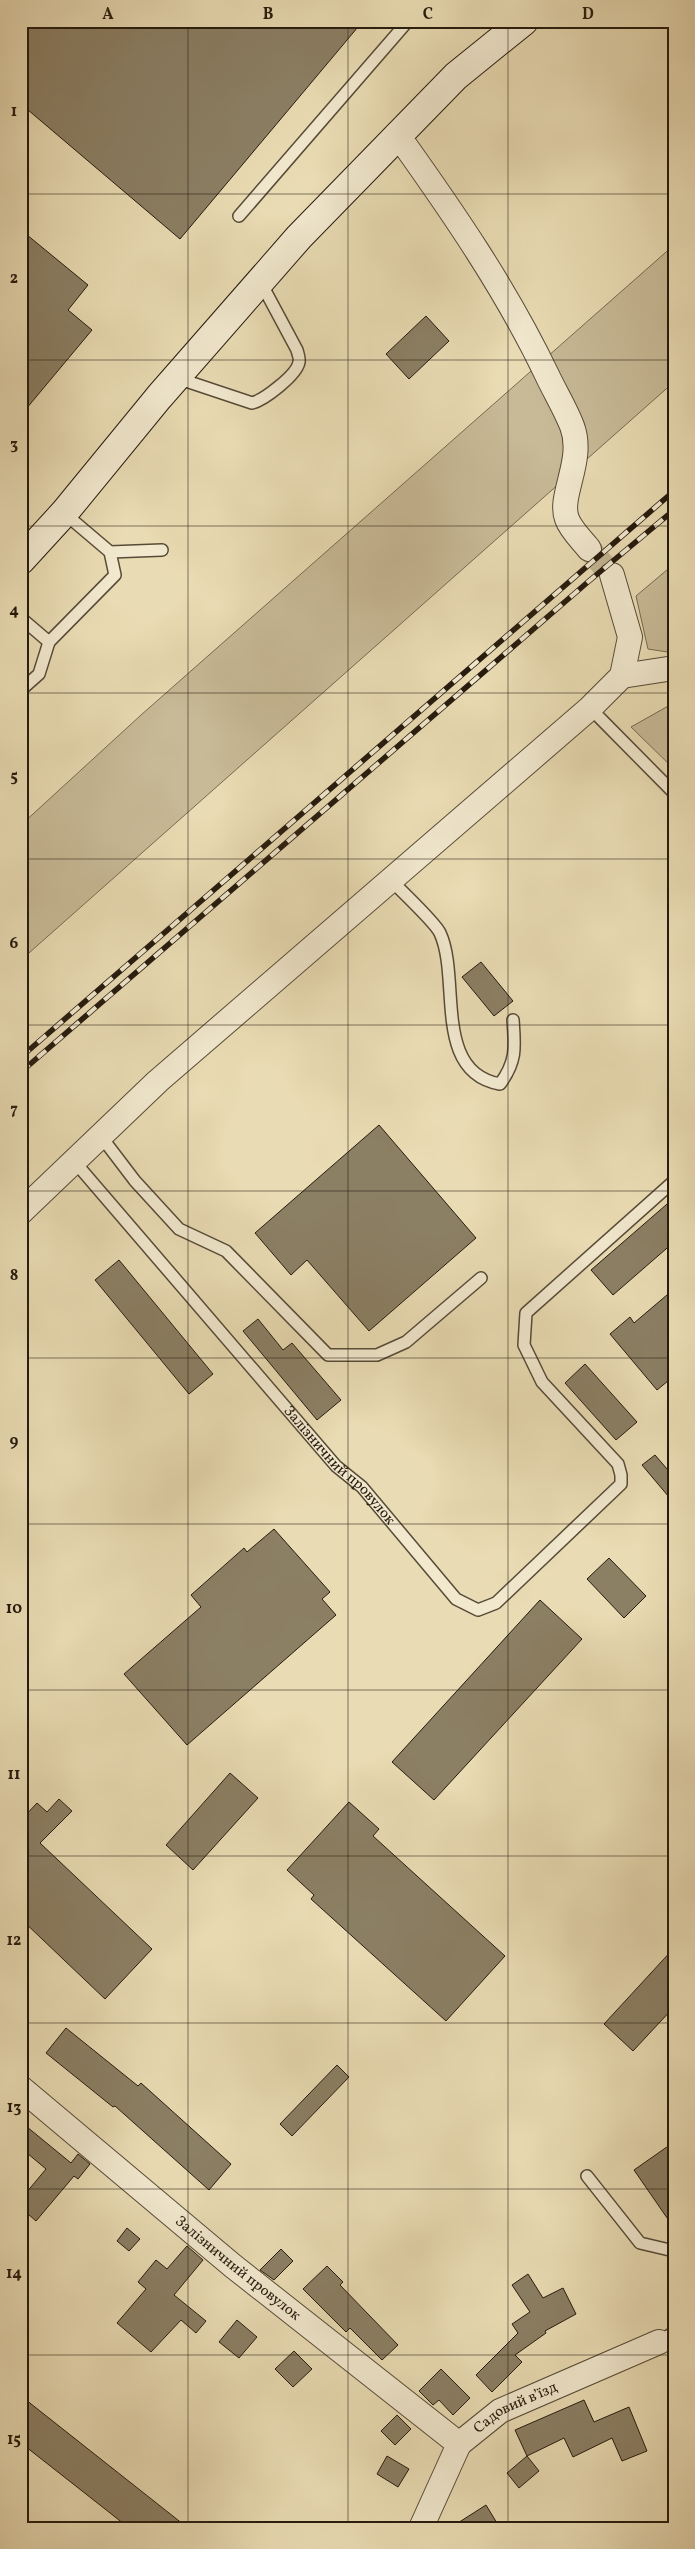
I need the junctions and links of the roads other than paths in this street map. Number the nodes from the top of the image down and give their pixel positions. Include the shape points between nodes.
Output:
1 (408, 21) edge
2 (510, 28) edge
3 (397, 134) junction
4 (239, 216) dead end
5 (260, 281) junction
6 (176, 378) junction
7 (64, 513) junction
8 (589, 549) tunnel mouth
9 (162, 550) dead end
10 (110, 552) junction
11 (21, 560) edge
12 (612, 574) tunnel mouth
13 (21, 618) edge
14 (49, 642) junction
15 (674, 668) edge
16 (622, 676) junction
17 (21, 690) edge
18 (590, 708) junction
19 (674, 793) edge
20 (391, 880) junction
21 (513, 1020) dead end
22 (100, 1136) junction
23 (74, 1161) junction
24 (674, 1181) edge
25 (21, 1212) edge
26 (481, 1278) dead end
27 (21, 2088) edge
28 (587, 2176) dead end
29 (674, 2251) edge
30 (666, 2337) edge
31 (459, 2444) junction
32 (421, 2528) edge

1 - 4 lane
2 - 3 main road
3 - 5 main road
3 - 8 street via 475,246 531,342 572,426 576,459 566,506 567,518
5 - 6 main road
5 - 6 lane via 297,350 299,361 296,370 262,401 252,403
6 - 7 main road
7 - 10 lane
7 - 11 main road
9 - 10 lane
10 - 14 lane via 114,575
12 - 16 street via 630,637
13 - 14 lane
14 - 17 lane via 39,674
15 - 16 street
16 - 18 street
18 - 19 lane
18 - 20 street
20 - 21 lane via 440,933 448,967 451,1023 464,1060 484,1082 500,1084 511,1069
20 - 22 street via 158,1081
22 - 23 street
22 - 26 lane via 135,1181 179,1228 226,1251 328,1355 377,1355 406,1342
23 - 24 lane, Залізничний провулок via 336,1466 362,1487 456,1599 478,1610 496,1603 620,1484 618,1464 542,1382 524,1345 526,1313
23 - 25 street
27 - 31 street, Залізничний провулок via 232,2266
28 - 29 lane via 640,2243
30 - 31 street, Садовий в’їзд via 500,2411
31 - 32 street, Садовий в’їзд

